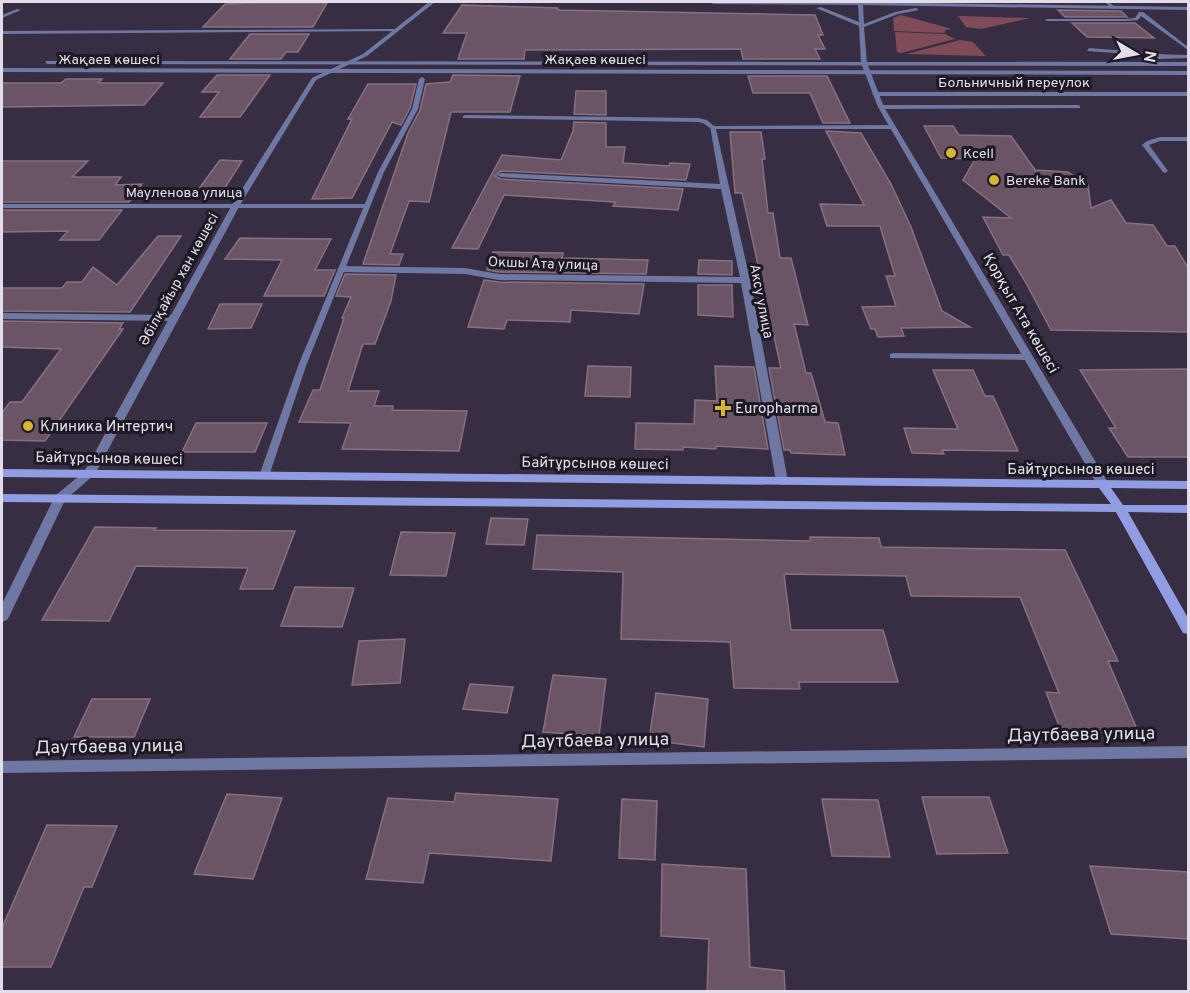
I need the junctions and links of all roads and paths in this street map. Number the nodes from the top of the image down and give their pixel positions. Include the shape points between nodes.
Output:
1 (432, 2) edge
2 (713, 2) edge
3 (779, 2) edge
4 (1107, 2) edge
5 (790, 3) junction
6 (860, 3) edge
7 (980, 4) edge
8 (1114, 8) junction
9 (1188, 8) edge
10 (920, 9) junction
11 (2, 10) edge
12 (1141, 13) junction
13 (1188, 13) edge
14 (2, 17) edge
15 (1047, 20) dead end
16 (863, 26) junction
17 (396, 30) junction
18 (2, 33) edge
19 (1188, 49) edge
20 (1089, 50) dead end
21 (1188, 57) edge
22 (2, 62) edge
23 (349, 62) junction
24 (1188, 64) edge
25 (865, 68) junction
26 (2, 70) edge
27 (330, 71) junction
28 (1175, 74) junction
29 (1188, 74) edge
30 (423, 79) dead end
31 (1188, 83) edge
32 (875, 94) junction
33 (1188, 94) edge
34 (881, 107) junction
35 (1078, 107) dead end
36 (465, 117) dead end
37 (712, 127) junction
38 (894, 127) junction
39 (1188, 139) edge
40 (1165, 171) dead end
41 (501, 175) dead end
42 (725, 187) junction
43 (236, 205) junction
44 (2, 206) edge
45 (367, 206) junction
46 (341, 269) junction
47 (745, 280) junction
48 (2, 316) edge
49 (173, 318) junction
50 (892, 356) dead end
51 (1028, 357) junction
52 (2, 473) edge
53 (89, 474) junction
54 (264, 476) junction
55 (782, 481) junction
56 (1188, 485) edge
57 (1104, 486) junction
58 (2, 498) edge
59 (60, 498) junction
60 (1188, 508) edge
61 (1120, 509) junction
62 (2, 617) edge
63 (1188, 629) edge
64 (1188, 752) edge
65 (2, 767) edge

1 - 17 street, Әбілқайыр хан көшесі
2 - 3 street
3 - 5 street
4 - 8 lane
5 - 6 street
5 - 16 street via 832,11
6 - 7 street
6 - 10 street
6 - 16 street, Қорқыт Ата көшесі
7 - 8 street
8 - 9 street
10 - 12 street
10 - 16 street
11 - 14 lane via 19,10
12 - 13 street
12 - 15 lane via 1136,19 1126,20
12 - 19 lane
16 - 25 street, Қорқыт Ата көшесі
17 - 18 lane
17 - 23 street, Әбілқайыр хан көшесі via 365,55
20 - 21 lane
22 - 23 street, Жақаев көшесі
23 - 25 street, Жақаев көшесі
23 - 27 street, Әбілқайыр хан көшесі
24 - 25 street, Жақаев көшесі
25 - 27 street, Жақаев көшесі
25 - 28 street, Жақаев көшесі
25 - 32 street, Қорқыт Ата көшесі
26 - 27 street, Жақаев көшесі
27 - 43 street, Әбілқайыр хан көшесі via 314,79
28 - 29 street, Жақаев көшесі
28 - 31 street
30 - 45 lane via 415,109
32 - 33 street, Больничный переулок
32 - 34 street, Қорқыт Ата көшесі
34 - 35 lane
34 - 38 street, Қорқыт Ата көшесі
36 - 37 lane via 698,120
37 - 38 street
37 - 42 street, Аксу улица
38 - 51 street, Қорқыт Ата көшесі
39 - 40 lane via 1157,139 1145,145
41 - 42 street
42 - 47 street, Аксу улица
43 - 44 street, Мауленова улица
43 - 45 street, Мауленова улица
43 - 49 street, Әбілқайыр хан көшесі
45 - 46 lane
46 - 47 street, Окшы Ата улица via 465,271 499,277
46 - 54 lane
47 - 55 street, Аксу улица
48 - 49 street
49 - 53 street, Әбілқайыр хан көшесі
50 - 51 lane
51 - 57 street, Қорқыт Ата көшесі
52 - 53 main road, Байтұрсынов көшесі
53 - 54 main road, Байтұрсынов көшесі
53 - 59 street, Әбілқайыр хан көшесі
54 - 55 main road, Байтұрсынов көшесі
55 - 57 main road, Байтұрсынов көшесі
56 - 57 main road, Байтұрсынов көшесі
57 - 61 main road, Қорқыт Ата көшесі
58 - 59 main road
59 - 61 main road
59 - 62 street, Әбілқайыр хан көшесі
60 - 61 main road
61 - 63 main road, Қорқыт Ата көшесі
64 - 65 street, Даутбаева улица

